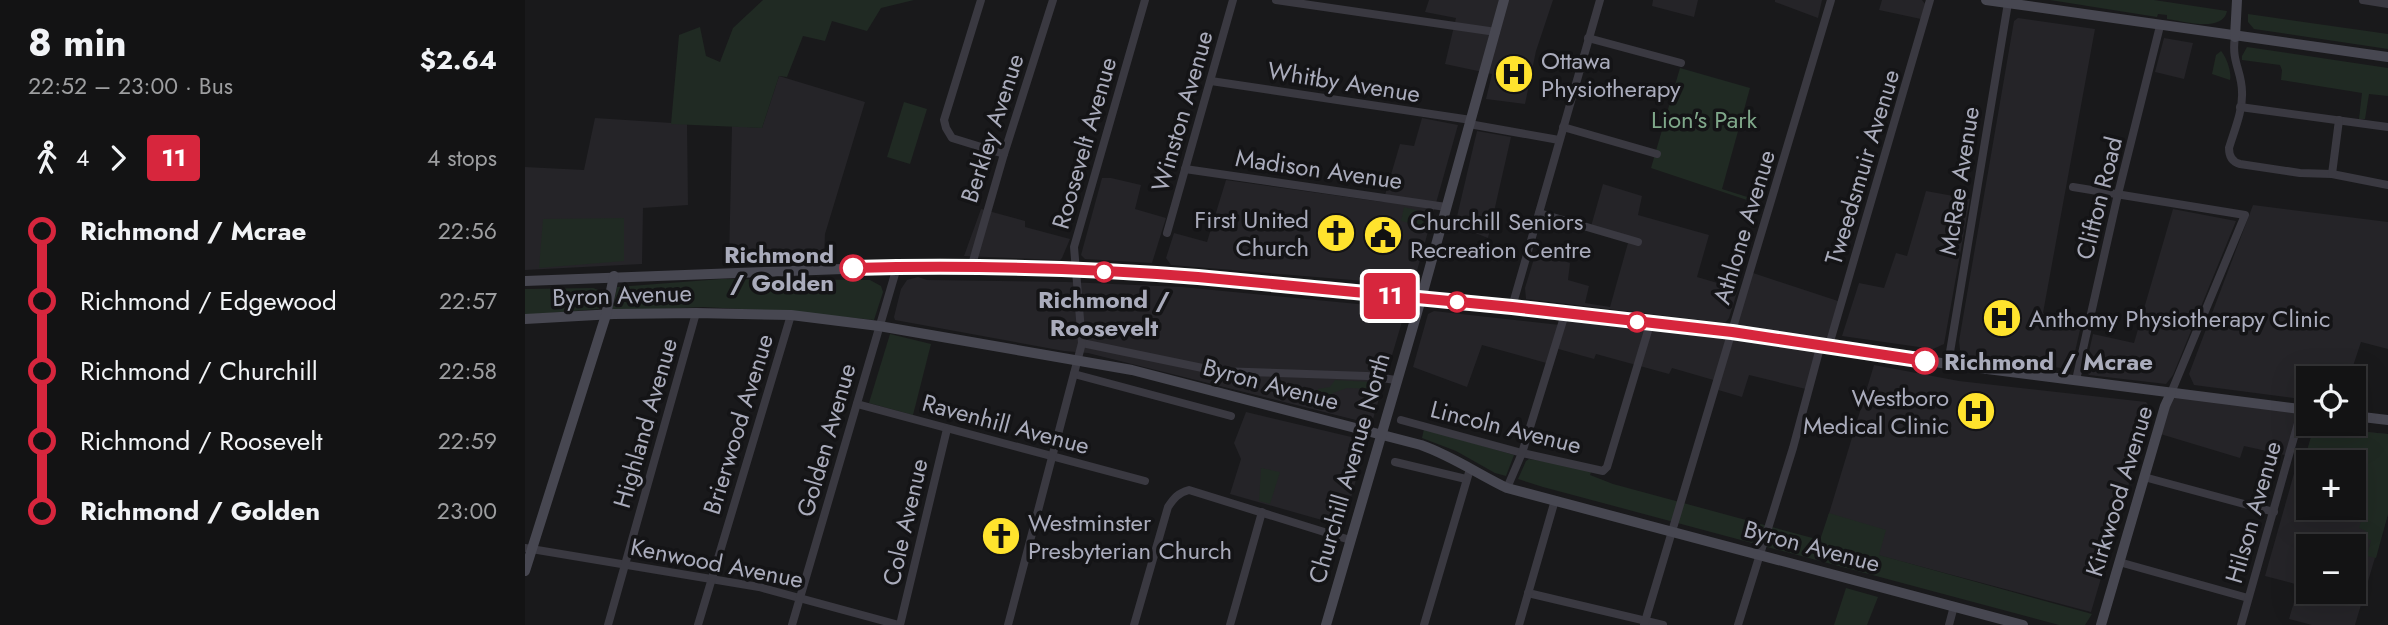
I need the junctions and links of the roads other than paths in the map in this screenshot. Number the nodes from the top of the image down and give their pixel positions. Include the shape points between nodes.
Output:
1 (981, 0) edge
2 (1053, 0) edge
3 (1145, 0) edge
4 (1233, 0) edge
5 (1276, 0) edge
6 (1504, 0) edge
7 (1600, 0) edge
8 (1831, 0) edge
9 (1930, 0) edge
10 (1986, 0) edge
11 (2237, 0) edge
12 (2363, 0) edge
13 (2008, 3) junction
14 (2388, 4) edge
15 (2160, 26) junction
16 (1496, 32) junction
17 (2235, 37) junction
18 (1588, 38) junction
19 (2388, 57) edge
20 (1681, 63) dead end
21 (1211, 81) junction
22 (2240, 107) junction
23 (2339, 120) junction
24 (1470, 122) junction
25 (1563, 127) junction
26 (2388, 127) edge
27 (1559, 140) junction
28 (1003, 154) junction
29 (1657, 154) dead end
30 (1185, 169) junction
31 (2332, 174) junction
32 (2388, 185) edge
33 (2073, 187) dead end
34 (2118, 194) junction
35 (1446, 206) junction
36 (1539, 213) junction
37 (1167, 233) dead end
38 (1638, 242) dead end
39 (897, 267) junction
40 (971, 268) junction
41 (1077, 271) junction
42 (614, 276) junction
43 (525, 281) edge
44 (1421, 299) junction
45 (1512, 307) junction
46 (697, 313) junction
47 (1565, 314) junction
48 (607, 315) junction
49 (791, 315) junction
50 (525, 319) edge
51 (1650, 324) junction
52 (880, 326) junction
53 (1732, 332) junction
54 (1082, 343) junction
55 (1825, 345) junction
56 (1078, 362) junction
57 (1948, 364) junction
58 (1075, 374) junction
59 (1396, 380) junction
60 (2076, 380) junction
61 (2171, 393) junction
62 (857, 404) junction
63 (2296, 409) edge
64 (1231, 416) dead end
65 (2366, 417) edge
66 (1401, 420) dead end
67 (2388, 420) edge
68 (947, 429) junction
69 (1380, 435) junction
70 (2297, 436) edge
71 (1523, 453) junction
72 (1052, 457) junction
73 (1395, 462) dead end
74 (1468, 474) junction
75 (2144, 477) junction
76 (1145, 481) dead end
77 (1507, 488) junction
78 (1555, 500) junction
79 (1262, 512) junction
80 (2274, 512) junction
81 (1672, 530) junction
82 (1350, 540) junction
83 (528, 549) edge
84 (1761, 554) junction
85 (2119, 562) junction
86 (625, 565) junction
87 (525, 571) edge
88 (712, 578) junction
89 (1528, 593) junction
90 (800, 597) junction
91 (2248, 598) junction
92 (1954, 607) junction
93 (1644, 622) edge
94 (608, 625) edge
95 (698, 625) edge
96 (792, 625) edge
97 (900, 625) edge
98 (1008, 625) edge
99 (1134, 625) edge
100 (1230, 625) edge
101 (1325, 625) edge
102 (1424, 625) edge
103 (1519, 625) edge
104 (1663, 625) edge
105 (1738, 625) edge
106 (1949, 625) edge
107 (2023, 625) edge
108 (2101, 625) edge
109 (2241, 625) edge

1 - 28 street via 944,120 952,138
2 - 28 street, Berkley Avenue
3 - 41 street, Roosevelt Avenue via 1074,247
4 - 21 street, Winston Avenue
5 - 16 street
6 - 16 main road, Churchill Avenue North
7 - 18 street
8 - 53 street, Athlone Avenue
9 - 55 street, Tweedsmuir Avenue
10 - 13 main road
11 - 17 main road
12 - 14 street
13 - 15 main road
13 - 57 street, McRae Avenue
15 - 17 main road
15 - 34 street, Clifton Road
16 - 24 main road, Churchill Avenue North
17 - 19 main road
17 - 22 street via 2235,66 2242,83
18 - 20 street
18 - 25 street
21 - 24 street, Whitby Avenue
21 - 30 street, Winston Avenue
22 - 23 street
22 - 31 street via 2229,148 2234,161
23 - 26 street
23 - 31 street
24 - 27 street, Whitby Avenue
24 - 35 main road, Churchill Avenue North
25 - 27 street
25 - 29 street
27 - 36 street
28 - 40 street, Berkley Avenue
30 - 35 street, Madison Avenue
30 - 37 street, Winston Avenue
31 - 32 street
33 - 34 street
34 - 60 street, Clifton Road
34 - 61 street, Kirkwood Avenue via 2245,215
35 - 44 main road, Churchill Avenue North
36 - 38 street
36 - 45 street
39 - 40 main road
39 - 42 main road
39 - 52 street, Golden Avenue
40 - 41 main road
41 - 44 main road via 1167,274
41 - 54 street, Roosevelt Avenue
42 - 43 main road
42 - 48 main road
44 - 45 main road
44 - 59 main road, Churchill Avenue North
45 - 47 main road
46 - 48 main road, Byron Avenue
46 - 49 main road, Byron Avenue
46 - 86 street, Highland Avenue
47 - 51 main road
47 - 71 street
48 - 50 main road, Byron Avenue
48 - 83 main road
49 - 52 main road, Byron Avenue
49 - 88 street, Brierwood Avenue
51 - 53 main road
51 - 71 street, Lincoln Avenue via 1607,467 1603,471
52 - 56 main road, Byron Avenue
52 - 62 street, Golden Avenue
53 - 55 main road
53 - 81 street, Athlone Avenue
54 - 56 street, Roosevelt Avenue
54 - 59 street via 1217,371
55 - 57 main road
55 - 84 street, Tweedsmuir Avenue
56 - 58 street, Roosevelt Avenue
56 - 69 main road, Byron Avenue via 1150,374
57 - 60 main road
58 - 64 street
58 - 72 street, Roosevelt Avenue
59 - 69 main road, Churchill Avenue North
60 - 61 main road
61 - 63 main road
61 - 75 main road, Kirkwood Avenue
62 - 68 street, Ravenhill Avenue
62 - 90 street, Golden Avenue
65 - 67 main road
66 - 71 street, Lincoln Avenue
68 - 72 street, Ravenhill Avenue
68 - 97 street, Cole Avenue
69 - 74 main road, Byron Avenue via 1441,453
69 - 82 main road, Churchill Avenue North
70 - 80 street, Hilson Avenue
71 - 77 street
72 - 76 street, Ravenhill Avenue
72 - 98 street, Roosevelt Avenue
73 - 74 street
74 - 77 main road, Byron Avenue
74 - 102 street
75 - 80 street
75 - 85 main road, Kirkwood Avenue
77 - 78 main road, Byron Avenue
78 - 81 main road, Byron Avenue
78 - 89 street
79 - 82 street
79 - 99 street via 1189,490 1176,495 1168,507
79 - 100 street
80 - 91 street, Hilson Avenue
81 - 84 main road, Byron Avenue
81 - 93 street, Athlone Avenue
82 - 101 main road, Churchill Avenue North
83 - 86 street, Kenwood Avenue
83 - 87 main road
84 - 92 main road, Byron Avenue
84 - 105 street, Tweedsmuir Avenue
85 - 91 street
85 - 108 main road, Kirkwood Avenue
86 - 88 street, Kenwood Avenue
86 - 94 street, Highland Avenue
88 - 90 street, Kenwood Avenue
88 - 95 street, Brierwood Avenue
89 - 93 street
89 - 103 street
90 - 96 street, Golden Avenue
90 - 97 street, Kenwood Avenue
91 - 109 street, Hilson Avenue
92 - 106 street
92 - 107 main road, Byron Avenue
93 - 104 street

